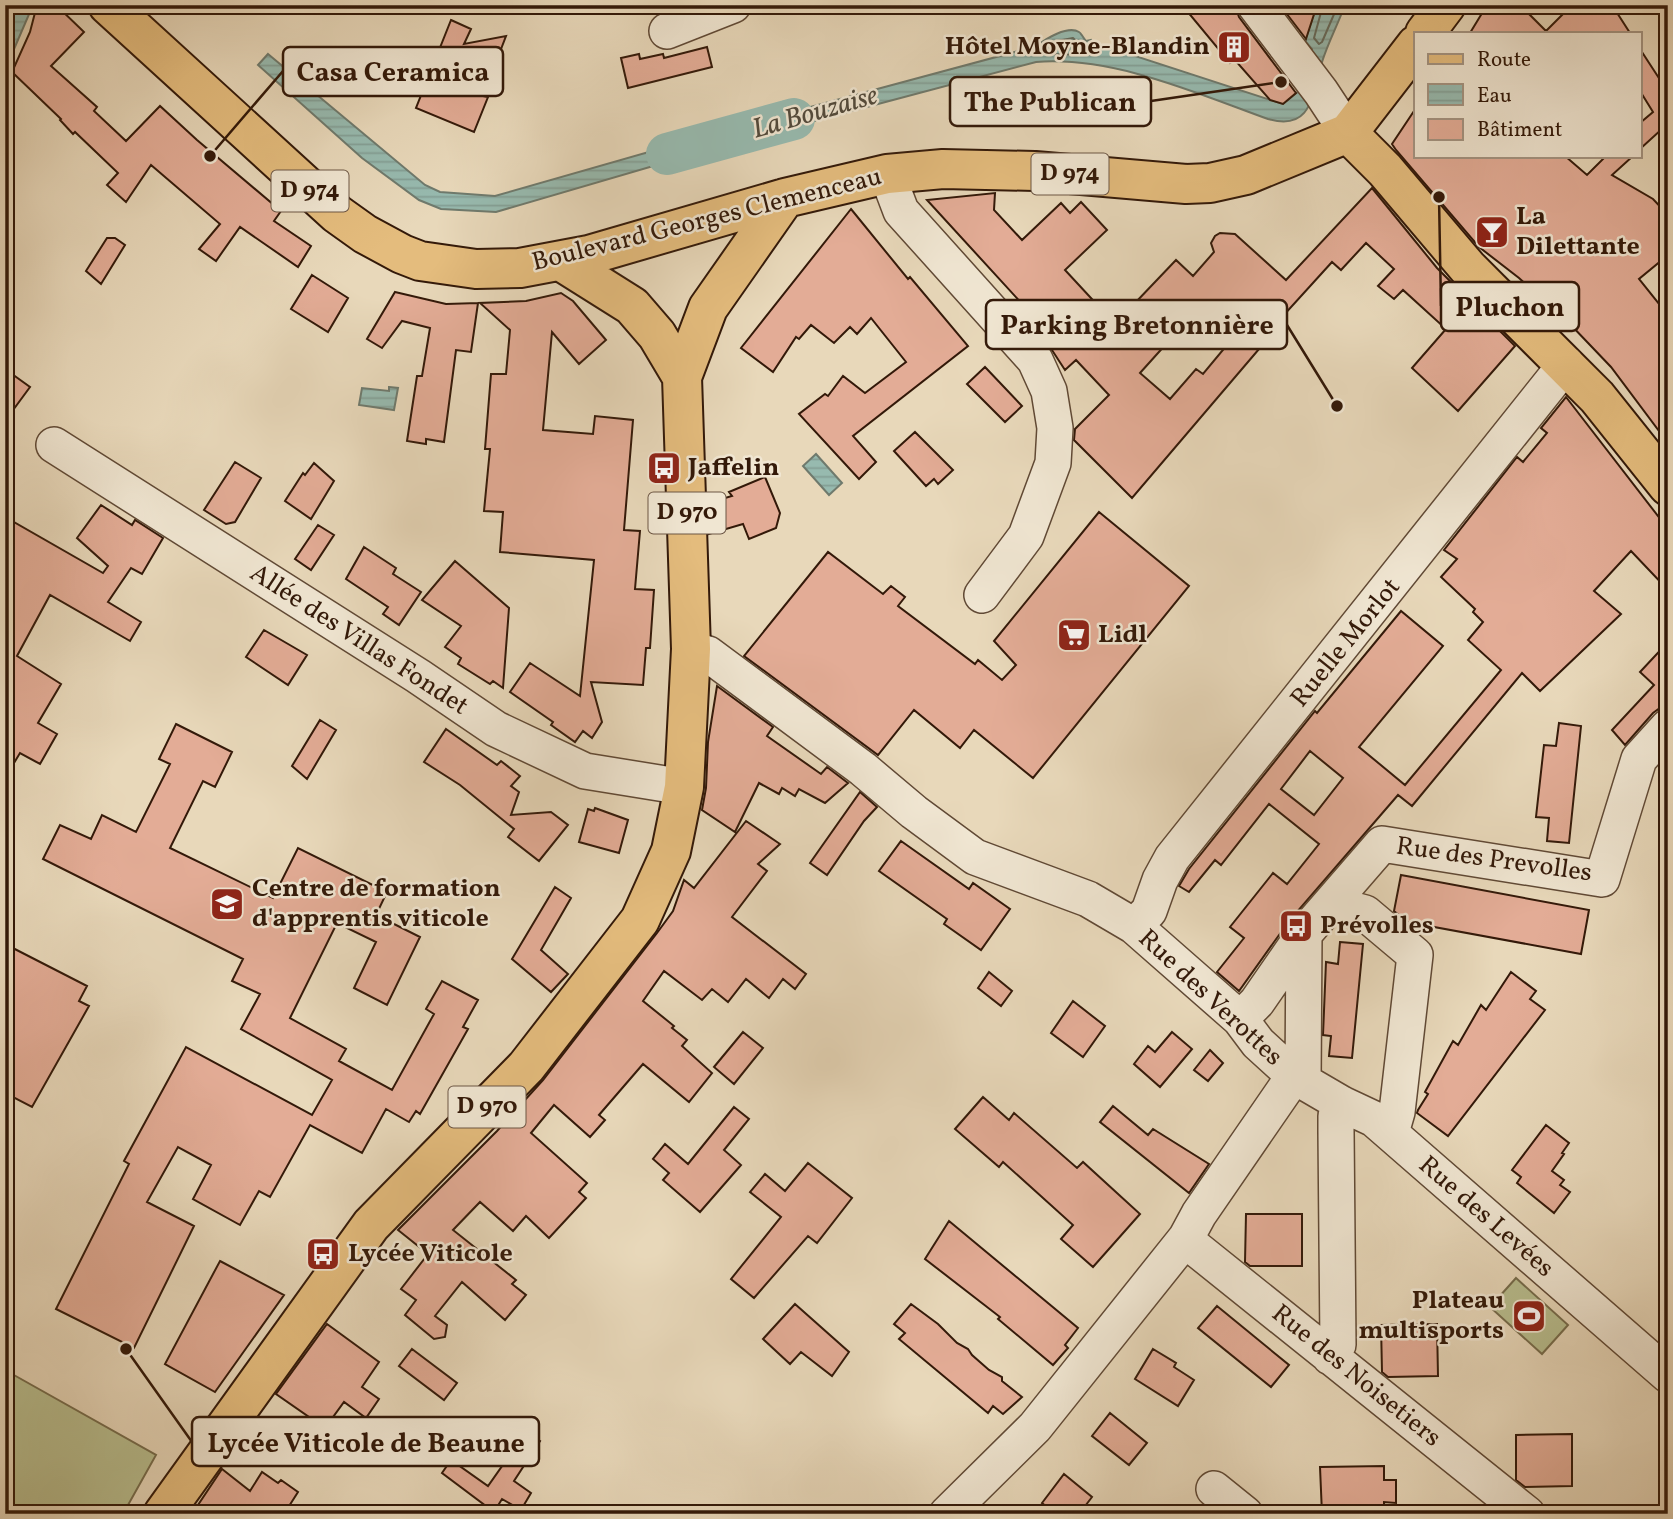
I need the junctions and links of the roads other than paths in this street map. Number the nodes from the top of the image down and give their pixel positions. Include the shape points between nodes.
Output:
1 (108, 5) edge
2 (733, 5) edge
3 (1255, 5) edge
4 (1446, 5) edge
5 (667, 31) dead end
6 (1426, 32) edge
7 (1414, 49) edge
8 (1348, 134) junction
9 (887, 174) junction
10 (785, 198) junction
11 (562, 262) junction
12 (1566, 364) junction
13 (682, 377) junction
14 (54, 445) dead end
15 (1668, 486) edge
16 (982, 595) dead end
17 (691, 649) junction
18 (1668, 727) edge
19 (684, 787) junction
20 (1331, 904) junction
21 (1134, 926) junction
22 (1304, 934) junction
23 (1240, 1019) junction
24 (1298, 1079) junction
25 (1342, 1104) junction
26 (1391, 1133) junction
27 (1186, 1238) junction
28 (1330, 1357) junction
29 (1668, 1376) edge
30 (1214, 1489) dead end
31 (163, 1514) edge
32 (947, 1514) edge
33 (1245, 1514) edge
34 (1527, 1514) edge

1 - 11 main road, Boulevard Georges Clemenceau / D 974 via 272,158 365,234 402,254 443,265 475,269
2 - 5 street
3 - 8 street
4 - 6 main road
7 - 8 main road
8 - 9 main road, Boulevard Georges Clemenceau / D 974 via 1246,175 1210,183 1035,171 943,169
8 - 12 main road via 1385,170 1468,268
9 - 10 main road, Boulevard Georges Clemenceau / D 974
9 - 16 street via 901,211 1035,360 1049,391 1055,428 1053,463 1027,536
10 - 11 main road, Boulevard Georges Clemenceau / D 974
10 - 13 main road via 708,308
11 - 13 main road via 632,306 657,335
12 - 15 main road
12 - 21 street, Ruelle Morlot via 1172,858 1149,911
13 - 17 main road, D 970
14 - 19 street, Allée des Villas Fondet via 496,729 585,771
17 - 19 main road, D 970
17 - 21 street, Rue des Verottes via 708,654 975,857 1088,899
18 - 20 street, Rue des Prevolles via 1639,759 1602,878 1382,844
19 - 31 main road, D 970 via 671,851 640,920 526,1067 371,1225
20 - 22 street, Rue des Prevolles
20 - 26 street via 1364,913 1415,955
21 - 23 street, Rue des Verottes
22 - 23 street, Rue des Prevolles
22 - 24 street
23 - 24 street, Rue des Verottes via 1258,1043
24 - 25 street, Rue des Levées
24 - 27 street, Rue des Verottes
25 - 26 street, Rue des Levées
25 - 28 street via 1336,1116 1338,1345
26 - 29 street, Rue des Levées
27 - 28 street, Rue des Noisetiers
27 - 32 street, Rue des Verottes via 1035,1427
28 - 34 street, Rue des Noisetiers
30 - 33 street

